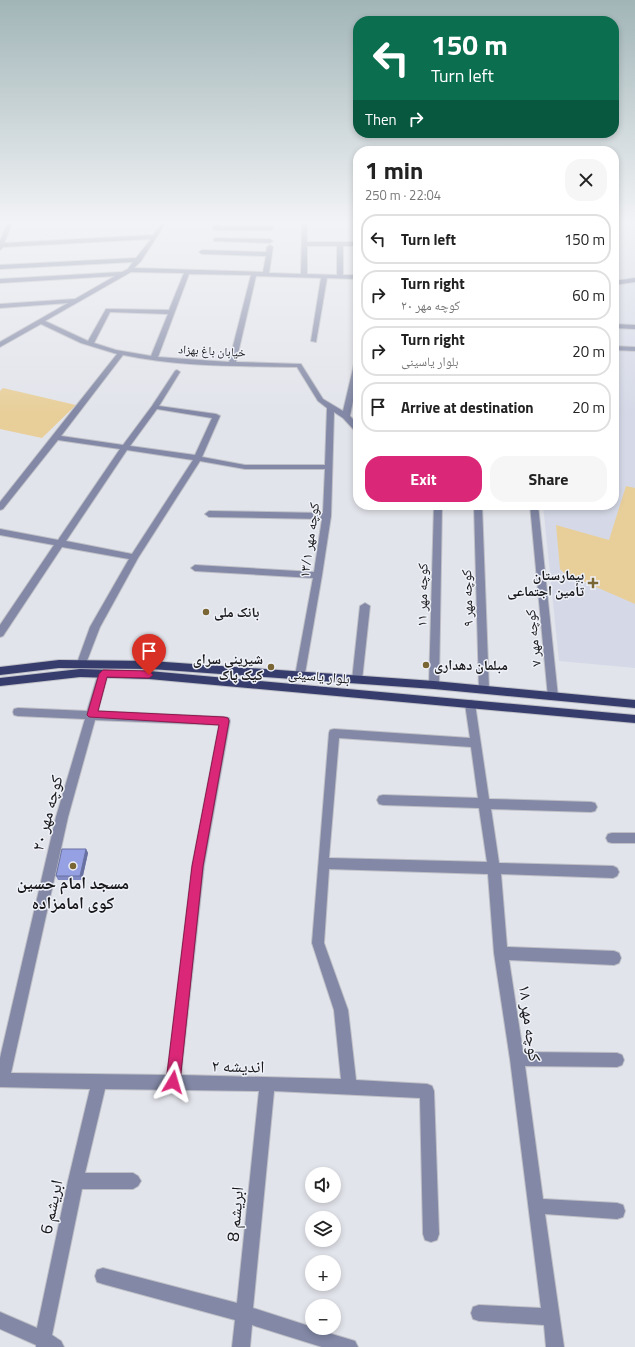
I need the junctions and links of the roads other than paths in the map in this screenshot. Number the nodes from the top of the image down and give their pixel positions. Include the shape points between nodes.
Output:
1 (102, 287) edge
2 (181, 287) edge
3 (251, 287) edge
4 (322, 287) edge
5 (78, 301) junction
6 (0, 306) edge
7 (172, 312) junction
8 (40, 321) junction
9 (619, 326) edge
10 (635, 327) edge
11 (314, 341) dead end
12 (90, 344) junction
13 (0, 345) edge
14 (619, 348) edge
15 (635, 348) edge
16 (121, 353) junction
17 (154, 358) junction
18 (232, 364) junction
19 (177, 372) dead end
20 (353, 392) edge
21 (155, 407) junction
22 (331, 407) junction
23 (346, 416) junction
24 (353, 424) edge
25 (56, 438) junction
26 (124, 448) junction
27 (198, 458) junction
28 (330, 468) junction
29 (0, 507) edge
30 (438, 510) edge
31 (478, 510) edge
32 (534, 510) edge
33 (209, 514) dead end
34 (327, 516) junction
35 (0, 532) edge
36 (61, 544) junction
37 (134, 557) junction
38 (195, 568) dead end
39 (318, 575) junction
40 (365, 606) dead end
41 (0, 633) edge
42 (82, 663) junction
43 (0, 671) edge
44 (103, 674) junction
45 (300, 676) junction
46 (357, 680) junction
47 (0, 682) edge
48 (434, 685) junction
49 (484, 690) junction
50 (553, 697) junction
51 (470, 704) junction
52 (635, 704) edge
53 (18, 712) dead end
54 (92, 715) junction
55 (635, 719) edge
56 (475, 743) junction
57 (383, 800) dead end
58 (484, 803) junction
59 (591, 807) dead end
60 (612, 838) dead end
61 (635, 838) edge
62 (323, 863) junction
63 (494, 868) junction
64 (613, 872) dead end
65 (501, 953) junction
66 (614, 958) dead end
67 (517, 1059) junction
68 (618, 1060) dead end
69 (1, 1080) edge
70 (173, 1082) junction
71 (99, 1083) junction
72 (267, 1084) junction
73 (349, 1085) junction
74 (76, 1181) junction
75 (133, 1181) dead end
76 (537, 1206) junction
77 (617, 1211) dead end
78 (431, 1234) dead end
79 (103, 1276) dead end
80 (479, 1313) dead end
81 (245, 1314) junction
82 (552, 1317) junction
83 (0, 1320) edge
84 (48, 1344) edge
85 (241, 1347) edge
86 (349, 1347) edge
87 (555, 1347) edge

1 - 5 street
2 - 7 street
3 - 18 street
4 - 11 street
5 - 6 street
5 - 8 street
7 - 12 street via 108,310
7 - 17 street
8 - 12 street, خیابان باغ بهزاد
8 - 13 street
9 - 10 street
12 - 16 street, خیابان باغ بهزاد
14 - 15 street
16 - 17 street, خیابان باغ بهزاد
16 - 25 street
17 - 18 street, خیابان باغ بهزاد
18 - 22 street, خیابان باغ بهزاد via 299,365 320,400
19 - 21 street
20 - 23 street
21 - 26 street
21 - 27 street via 216,416
22 - 23 street, خیابان باغ بهزاد
22 - 28 street, کوچه مهر ۱۳/۱
23 - 24 street, خیابان باغ بهزاد
25 - 26 street
25 - 29 street
26 - 27 street
26 - 36 street
27 - 28 street via 245,467
27 - 37 street
28 - 34 street, کوچه مهر ۱۳/۱
30 - 48 street, کوچه مهر ۱۱
31 - 49 street, کوچه مهر ۹
32 - 50 street, کوچه مهر ۷
33 - 34 street
34 - 39 street, کوچه مهر ۱۳/۱
35 - 36 street
36 - 37 street
36 - 41 street
37 - 42 street via 95,627
38 - 39 street
39 - 45 street, کوچه مهر ۱۳/۱
40 - 46 street
42 - 43 main road, بلوار یاسینی
42 - 45 main road, بلوار یاسینی via 151,665
44 - 47 main road, بلوار یاسینی via 72,674
44 - 51 main road, بلوار یاسینی via 149,675
44 - 54 street, کوچه مهر ۲۰
45 - 46 main road, بلوار یاسینی
46 - 48 main road, بلوار یاسینی
48 - 49 main road, بلوار یاسینی
49 - 50 main road, بلوار یاسینی
50 - 52 main road, بلوار یاسینی
51 - 55 main road, بلوار یاسینی
51 - 56 street, کوچه مهر ۱۸
53 - 54 street
54 - 69 street, کوچه مهر ۲۰ via 62,817
54 - 70 street via 224,721 198,866
56 - 58 street, کوچه مهر ۱۸
56 - 62 street via 334,733
57 - 58 street
58 - 59 street
58 - 63 street, کوچه مهر ۱۸
60 - 61 street
62 - 63 street
62 - 73 street via 318,943 341,1010
63 - 64 street
63 - 65 street, کوچه مهر ۱۸
65 - 66 street
65 - 67 street, کوچه مهر ۱۸
67 - 68 street
67 - 76 street, کوچه مهر ۱۸
69 - 71 street, اندیشه ۲
70 - 71 street, اندیشه ۲
70 - 72 street, اندیشه ۲
71 - 74 street, ابریشم 6
72 - 73 street, اندیشه ۲
72 - 81 street, ابریشم 8
73 - 78 street, اندیشه ۲ via 426,1091
74 - 75 street
74 - 84 street, ابریشم 6
76 - 77 street
76 - 82 street, کوچه مهر ۱۸
79 - 81 street
80 - 82 street
81 - 85 street, ابریشم 8
81 - 86 street
82 - 87 street, کوچه مهر ۱۸
83 - 84 street

